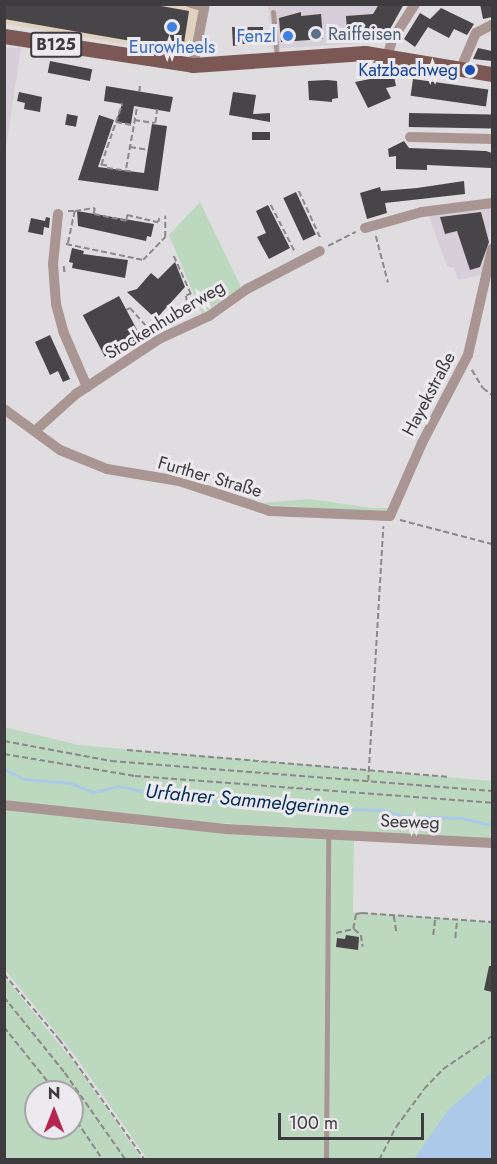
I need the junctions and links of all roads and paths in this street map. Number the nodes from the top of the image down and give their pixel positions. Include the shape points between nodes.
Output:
1 (188, 4) edge
2 (415, 4) edge
3 (204, 7) edge
4 (273, 12) dead end
5 (492, 25) edge
6 (4, 36) edge
7 (388, 54) junction
8 (277, 59) junction
9 (193, 64) junction
10 (461, 68) junction
11 (492, 74) edge
12 (140, 84) dead end
13 (139, 92) dead end
14 (122, 104) dead end
15 (136, 106) dead end
16 (157, 109) dead end
17 (134, 120) junction
18 (115, 122) junction
19 (133, 125) junction
20 (410, 137) dead end
21 (492, 139) edge
22 (129, 147) junction
23 (148, 150) dead end
24 (126, 168) junction
25 (134, 172) dead end
26 (299, 191) dead end
27 (492, 202) edge
28 (271, 205) dead end
29 (75, 210) junction
30 (58, 214) joint
31 (165, 216) dead end
32 (159, 218) dead end
33 (369, 227) junction
34 (61, 243) dead end
35 (68, 244) junction
36 (492, 249) edge
37 (320, 250) dead end
38 (174, 256) dead end
39 (300, 261) junction
40 (59, 265) dead end
41 (64, 281) dead end
42 (388, 282) dead end
43 (126, 310) dead end
44 (193, 324) junction
45 (145, 337) dead end
46 (465, 364) junction
47 (87, 387) junction
48 (492, 395) edge
49 (4, 409) edge
50 (36, 430) junction
51 (387, 516) junction
52 (492, 544) edge
53 (4, 741) edge
54 (126, 750) dead end
55 (4, 754) edge
56 (368, 770) junction
57 (447, 777) dead end
58 (368, 782) junction
59 (492, 791) edge
60 (492, 803) edge
61 (4, 805) edge
62 (328, 836) junction
63 (492, 843) edge
64 (394, 915) junction
65 (435, 917) junction
66 (457, 919) junction
67 (492, 922) edge
68 (353, 929) junction
69 (327, 933) junction
70 (397, 933) dead end
71 (433, 935) dead end
72 (455, 938) dead end
73 (363, 947) dead end
74 (4, 974) edge
75 (4, 998) edge
76 (4, 1027) edge
77 (492, 1036) edge
78 (46, 1080) edge
79 (84, 1132) edge
80 (103, 1160) edge
81 (126, 1160) edge
82 (145, 1160) edge
83 (326, 1160) edge
84 (379, 1160) edge

1 - 3 lane
2 - 7 street via 392,40
3 - 9 street
4 - 8 lane
5 - 10 street via 476,33
6 - 9 main road, B125
7 - 8 main road, B125
7 - 10 main road, B125
8 - 9 main road, B125
10 - 11 main road, B125
12 - 13 path
14 - 18 path
15 - 17 path
16 - 17 path via 155,123
17 - 19 path
18 - 19 path
18 - 24 path via 101,165
19 - 22 path
20 - 21 street
22 - 23 path
22 - 24 path
24 - 25 path
26 - 33 path via 325,248
27 - 33 street via 422,212
28 - 39 path
29 - 30 path
29 - 32 path via 95,208 94,214 126,221 127,215 158,222
29 - 35 path
30 - 47 street via 53,264 56,304
31 - 35 path via 165,237 143,260
33 - 42 path
34 - 35 path
36 - 46 street, Hayekstraße
37 - 39 street, Stockenhuberweg
38 - 44 path via 191,294 186,296
39 - 44 street, Stockenhuberweg
40 - 41 path via 66,266
43 - 45 path via 130,308 152,332
44 - 47 street, Stockenhuberweg via 159,339
46 - 48 path
46 - 51 street, Hayekstraße
47 - 50 street, Stockenhuberweg
49 - 50 street, Further Straße
50 - 51 street, Further Straße via 60,450 95,466 179,482 258,508
51 - 52 path
51 - 56 path
53 - 58 path via 111,761
54 - 56 path
55 - 60 path via 135,776
56 - 57 path
56 - 58 path
58 - 59 path
61 - 62 street, Seeweg via 143,822
62 - 63 street, Seeweg
62 - 69 lane
64 - 65 path
64 - 68 path via 356,914
64 - 70 path
65 - 66 path
65 - 71 path
66 - 67 path
66 - 72 path
68 - 69 path
68 - 73 path via 361,935
69 - 83 lane
74 - 82 path via 59,1039
75 - 81 path via 65,1073
76 - 78 path
77 - 84 path via 443,1069 424,1089 396,1127
79 - 80 path

